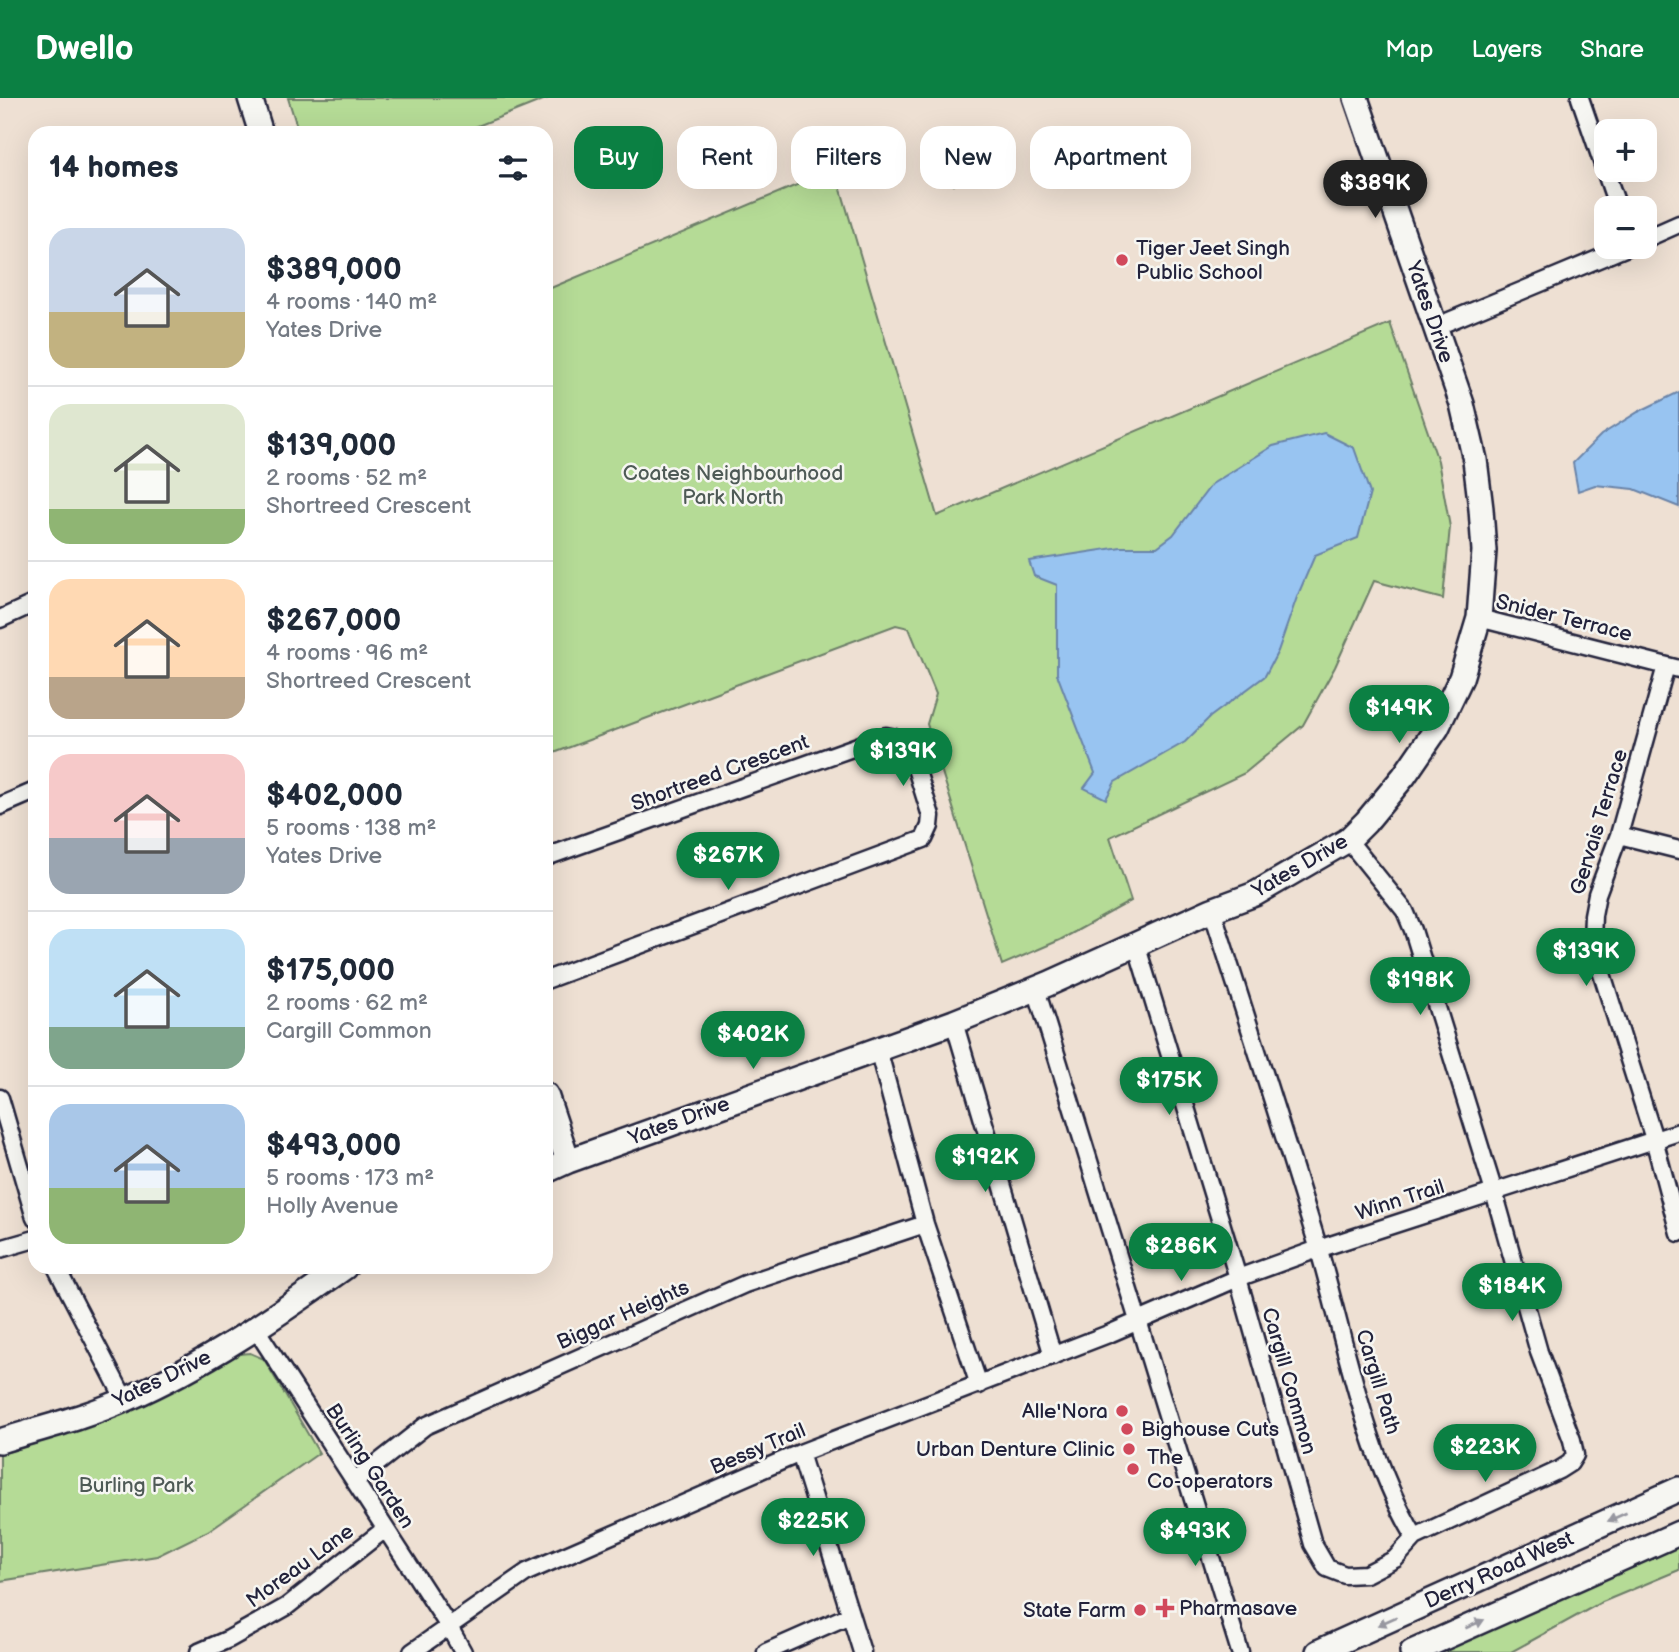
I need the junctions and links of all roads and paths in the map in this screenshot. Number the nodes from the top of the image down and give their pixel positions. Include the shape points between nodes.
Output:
1 (250, 98) edge
2 (1356, 98) edge
3 (1580, 98) edge
4 (259, 126) edge
5 (1614, 196) edge
6 (1679, 224) edge
7 (1657, 234) edge
8 (1599, 259) edge
9 (1435, 327) junction
10 (28, 607) edge
11 (1479, 618) junction
12 (0, 619) edge
13 (1673, 667) edge
14 (28, 794) edge
15 (0, 806) edge
16 (1619, 835) junction
17 (1348, 840) junction
18 (1679, 850) edge
19 (553, 855) edge
20 (1212, 910) junction
21 (1136, 944) junction
22 (553, 977) edge
23 (1037, 989) junction
24 (954, 1022) junction
25 (878, 1049) junction
26 (0, 1098) edge
27 (553, 1116) edge
28 (1679, 1132) edge
29 (1654, 1139) junction
30 (568, 1161) junction
31 (553, 1168) edge
32 (1494, 1192) junction
33 (28, 1195) edge
34 (925, 1224) junction
35 (1679, 1233) edge
36 (28, 1241) edge
37 (0, 1249) edge
38 (1318, 1249) junction
39 (60, 1274) edge
40 (335, 1274) edge
41 (1238, 1278) junction
42 (1139, 1322) junction
43 (256, 1329) junction
44 (1053, 1356) junction
45 (979, 1385) junction
46 (125, 1400) junction
47 (0, 1441) edge
48 (800, 1453) junction
49 (355, 1481) junction
50 (1679, 1489) edge
51 (385, 1530) junction
52 (1679, 1533) edge
53 (1415, 1537) junction
54 (850, 1615) junction
55 (448, 1625) junction
56 (199, 1652) edge
57 (412, 1652) edge
58 (463, 1652) edge
59 (766, 1652) edge
60 (862, 1652) edge
61 (1240, 1652) edge
62 (1318, 1652) edge
63 (1412, 1652) edge

1 - 4 street
2 - 9 street, Yates Drive
3 - 5 street
6 - 7 street
8 - 9 street
9 - 11 street, Yates Drive via 1462,404 1475,460 1484,551
10 - 12 street
11 - 13 street, Snider Terrace
11 - 17 street, Yates Drive via 1461,678 1437,728 1404,776
13 - 16 street, Gervais Terrace
14 - 15 street
16 - 18 street
16 - 29 street, Gervais Terrace via 1597,894 1592,942
17 - 20 street, Yates Drive via 1255,894
17 - 32 street via 1405,911 1413,929
19 - 22 street, Shortreed Crescent via 886,736 900,739 910,749 931,816 923,839
20 - 21 street, Yates Drive
20 - 38 street, Cargill Path
21 - 23 street, Yates Drive
21 - 41 street, Cargill Common
23 - 24 street, Yates Drive
23 - 42 street
24 - 25 street, Yates Drive
24 - 44 street
25 - 30 street, Yates Drive
25 - 34 street
26 - 33 street
27 - 30 street
28 - 29 street, Winn Trail
29 - 32 street, Winn Trail
29 - 35 street, Gervais Terrace
30 - 31 street, Yates Drive
32 - 38 street, Winn Trail
32 - 53 street via 1539,1352 1575,1455 1559,1471
34 - 45 street
34 - 49 street, Biggar Heights via 745,1284 425,1426
36 - 37 street
38 - 41 street, Winn Trail
38 - 53 street, Cargill Path via 1368,1426 1398,1508
39 - 46 street
40 - 43 street, Yates Drive
41 - 42 street, Winn Trail
41 - 53 street, Cargill Common via 1313,1544 1327,1568 1345,1575 1366,1574 1395,1559
42 - 44 street, Bessy Trail
42 - 61 street
43 - 46 street, Yates Drive
43 - 49 street, Burling Garden
44 - 45 street, Bessy Trail
45 - 48 street, Bessy Trail
46 - 47 street, Yates Drive
48 - 54 street
48 - 55 street, Bessy Trail via 527,1572
49 - 51 street, Burling Garden
50 -> 62 street, Derry Road West
51 - 55 street, Burling Garden
51 - 56 street, Moreau Lane via 286,1607
63 -> 52 street, Derry Road West
54 - 59 street
54 - 60 street
55 - 57 street, Bessy Trail
55 - 58 street, Burling Garden

